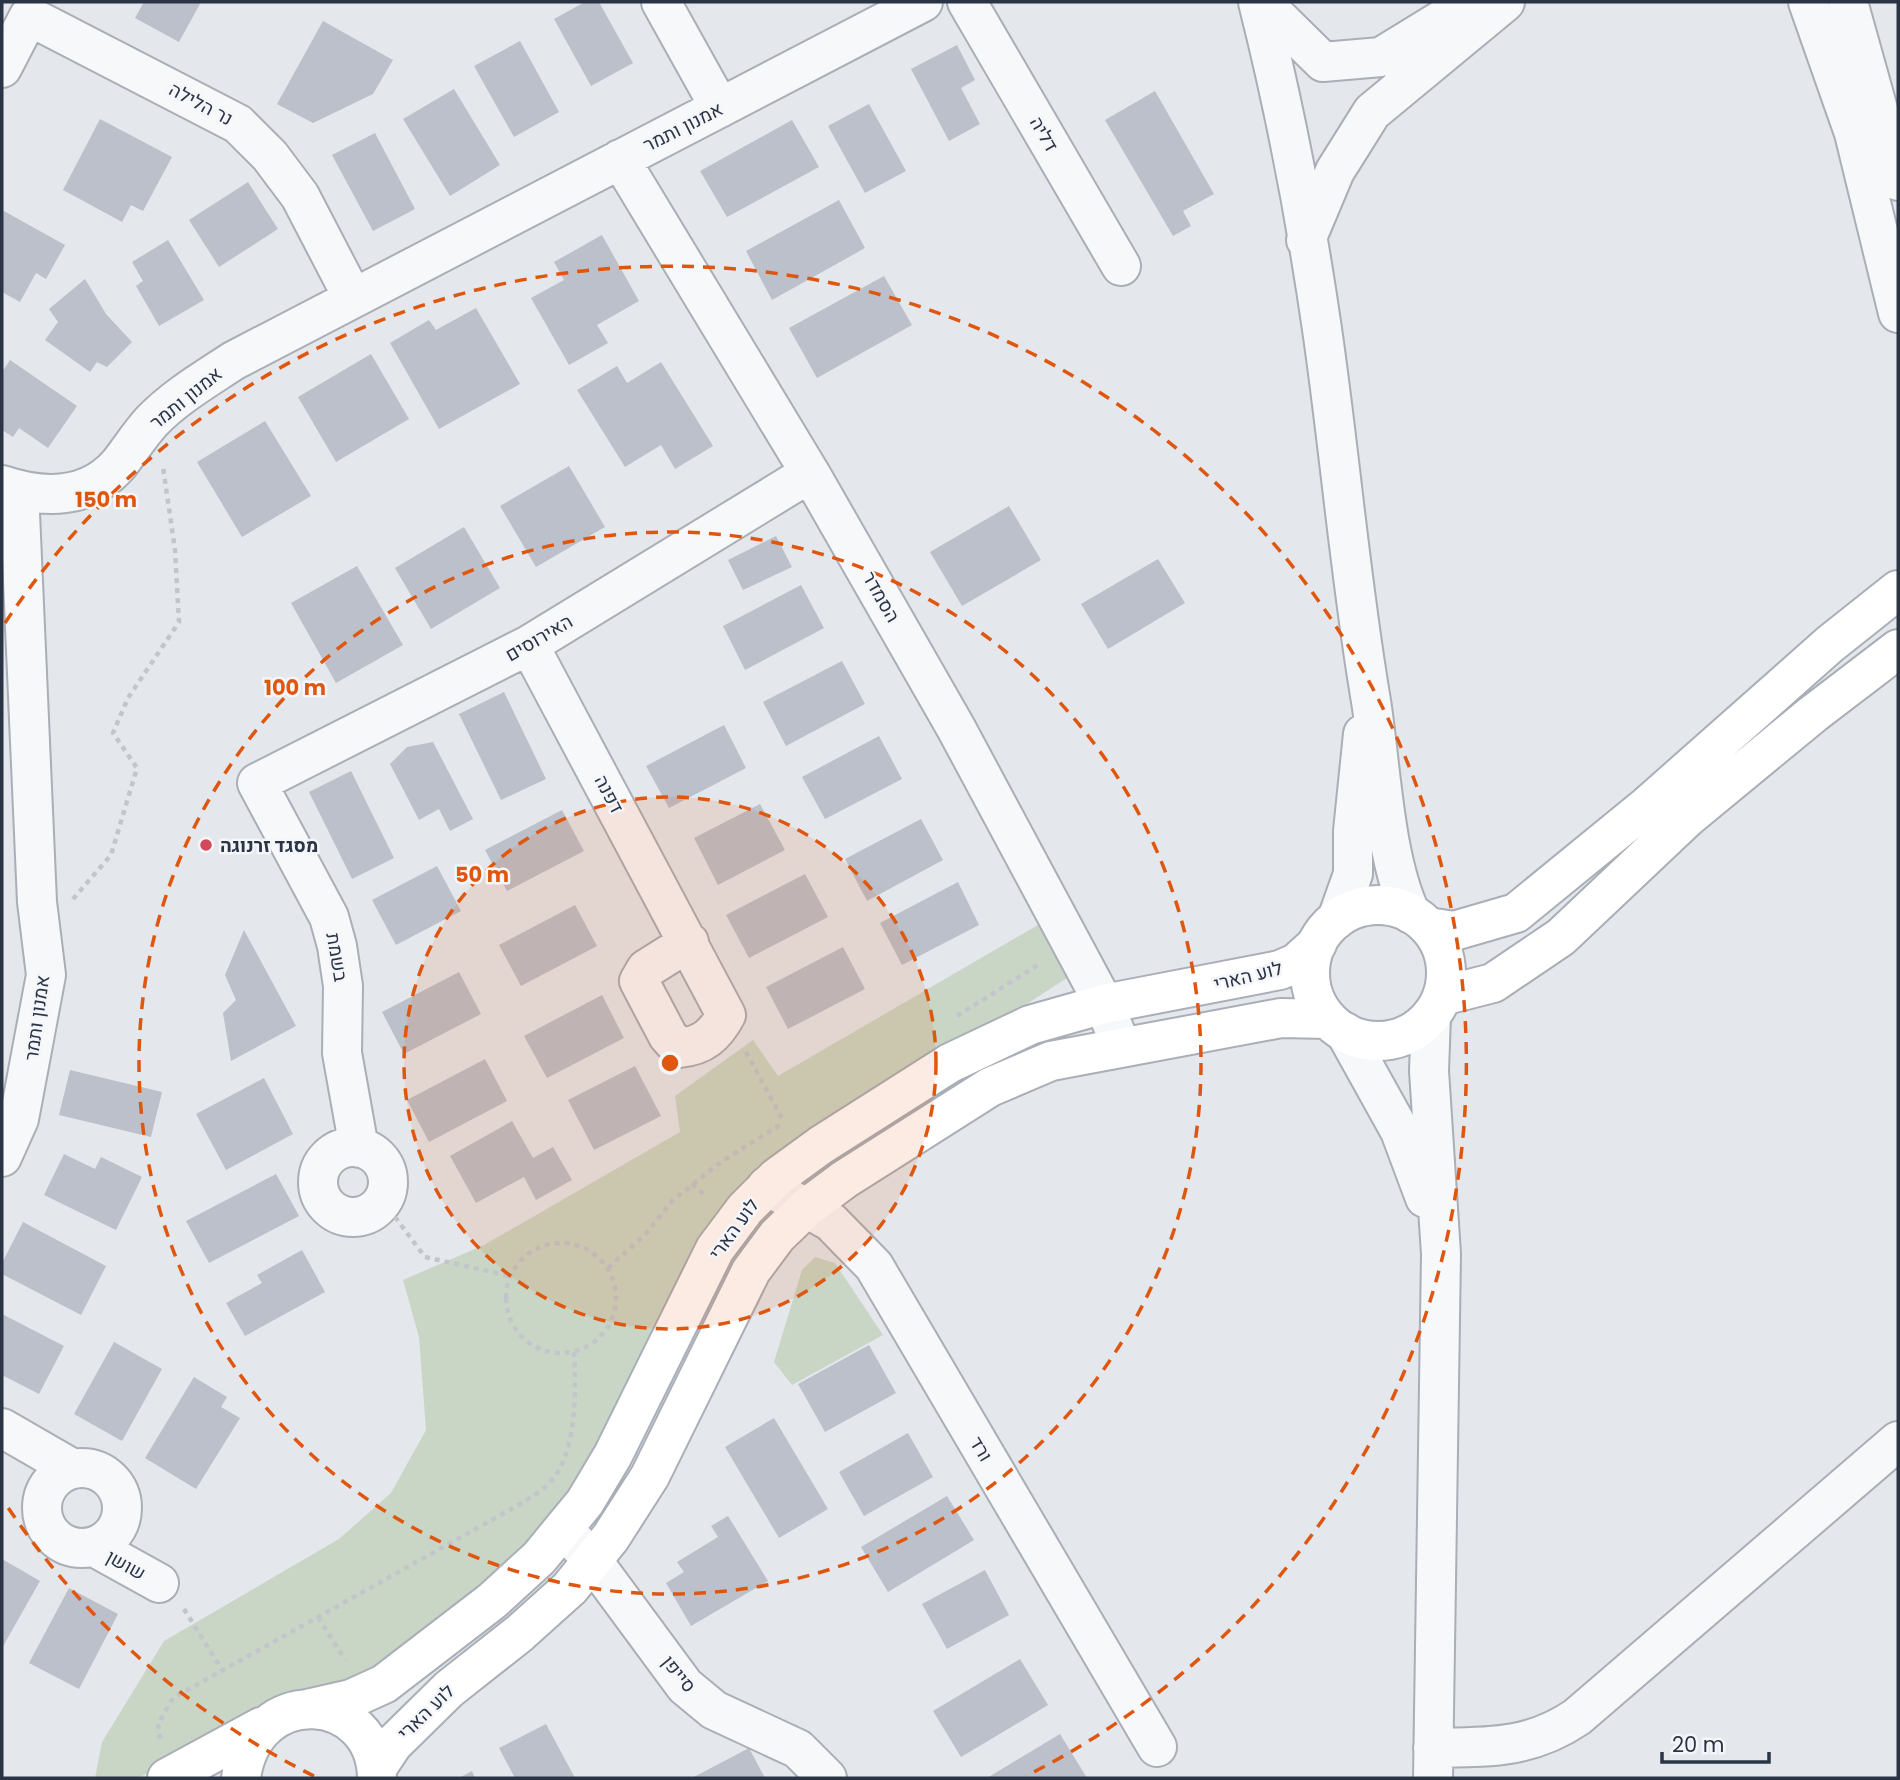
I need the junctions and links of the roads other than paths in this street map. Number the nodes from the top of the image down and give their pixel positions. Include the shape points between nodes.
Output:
1 (662, 2) edge
2 (923, 2) edge
3 (967, 2) edge
4 (1260, 2) edge
5 (1464, 2) edge
6 (1505, 2) edge
7 (1808, 2) edge
8 (1848, 2) edge
9 (2, 68) edge
10 (720, 108) junction
11 (620, 159) junction
12 (1898, 181) edge
13 (1306, 240) junction
14 (1121, 266) dead end
15 (353, 298) junction
16 (1898, 313) edge
17 (810, 472) junction
18 (10, 488) edge
19 (1898, 590) edge
20 (529, 645) junction
21 (1898, 649) edge
22 (1371, 702) junction
23 (257, 783) joint
24 (1419, 921) junction
25 (1326, 931) junction
26 (689, 942) junction
27 (1104, 1004) junction
28 (1437, 1006) junction
29 (1336, 1026) junction
30 (1122, 1046) junction
31 (359, 1148) junction
32 (2, 1157) edge
33 (767, 1186) junction
34 (806, 1208) junction
35 (1441, 1254) junction
36 (2, 1428) edge
37 (1898, 1441) edge
38 (73, 1469) junction
39 (564, 1529) junction
40 (94, 1546) junction
41 (592, 1560) junction
42 (159, 1583) road end
43 (307, 1709) junction
44 (265, 1724) junction
45 (1157, 1747) dead end
46 (1433, 1763) edge
47 (164, 1765) edge
48 (377, 1773) edge
49 (241, 1778) edge
50 (827, 1778) edge

1 - 10 street
2 - 10 street, אמנון ותמר
3 - 14 street, דליה
4 - 5 street via 1322,62 1381,57
4 - 13 street
6 - 13 street via 1372,112 1335,172
7 - 16 street via 1854,133
8 - 12 street
9 - 15 street, נר הלילה via 29,16 238,124 270,156 300,197
10 - 11 street, אמנון ותמר
11 - 15 street, אמנון ותמר
11 - 17 street, הסמדר
13 - 22 street via 1322,328
15 - 18 street, אמנון ותמר via 233,361 152,421 118,466 95,487 58,495
17 - 20 street, האירוסים
17 - 27 street, הסמדר via 956,728
18 - 32 street, אמנון ותמר via 46,975 19,1119
19 - 24 street via 1516,913 1454,931
20 - 23 street, האירוסים
20 - 26 street, דפנה
21 - 28 street via 1688,817 1533,958 1493,982
22 - 24 street via 1394,860 1403,897
22 - 25 street via 1359,753 1353,873
23 - 31 street, בשמת via 328,917 337,946 343,1065
24 - 25 street via 1390,906 1369,906
24 - 28 street via 1440,945 1446,965
25 - 27 street, לוע הארי via 1296,962 1280,970
25 - 29 street via 1311,960 1311,982 1316,1002
26 - 26 street, דפנה via 726,1015 716,1033 696,1046 679,1048 639,981 646,970
27 - 30 street, הסמדר
27 - 33 street, לוע הארי via 1030,1025 950,1063 821,1144
28 - 29 street via 1407,1035 1387,1041 1366,1040
28 - 35 street via 1429,1081
29 - 30 street, לוע הארי via 1281,1018
29 - 35 street via 1400,1131
30 - 34 street, לוע הארי via 1051,1061 990,1087
31 - 31 street via 370,1152 386,1170 387,1192 373,1211 351,1217 329,1208 318,1184 325,1161 347,1148
33 - 34 street, ורד
33 - 39 street, לוע הארי via 715,1249 613,1455
34 - 41 street, לוע הארי via 751,1271 650,1476
34 - 45 street, ורד via 831,1222 874,1266
35 - 46 street
36 - 38 street
37 - 46 street via 1577,1717 1552,1734
38 - 40 street via 102,1473 112,1480 122,1501 119,1524 104,1542
38 - 40 street via 51,1482 44,1493 43,1518 57,1539 68,1546
39 - 41 street, סייפן
39 - 43 street, לוע הארי via 492,1601 421,1658 366,1693
40 - 42 street, שושן
41 - 48 street, לוע הארי via 570,1588 449,1689 393,1744
41 - 50 street, סייפן via 685,1686 713,1710 798,1749
43 - 44 street, לוע הארי
43 - 48 street via 327,1711 360,1732 371,1749
44 - 47 street, לוע הארי via 219,1752
44 - 49 street via 243,1759

